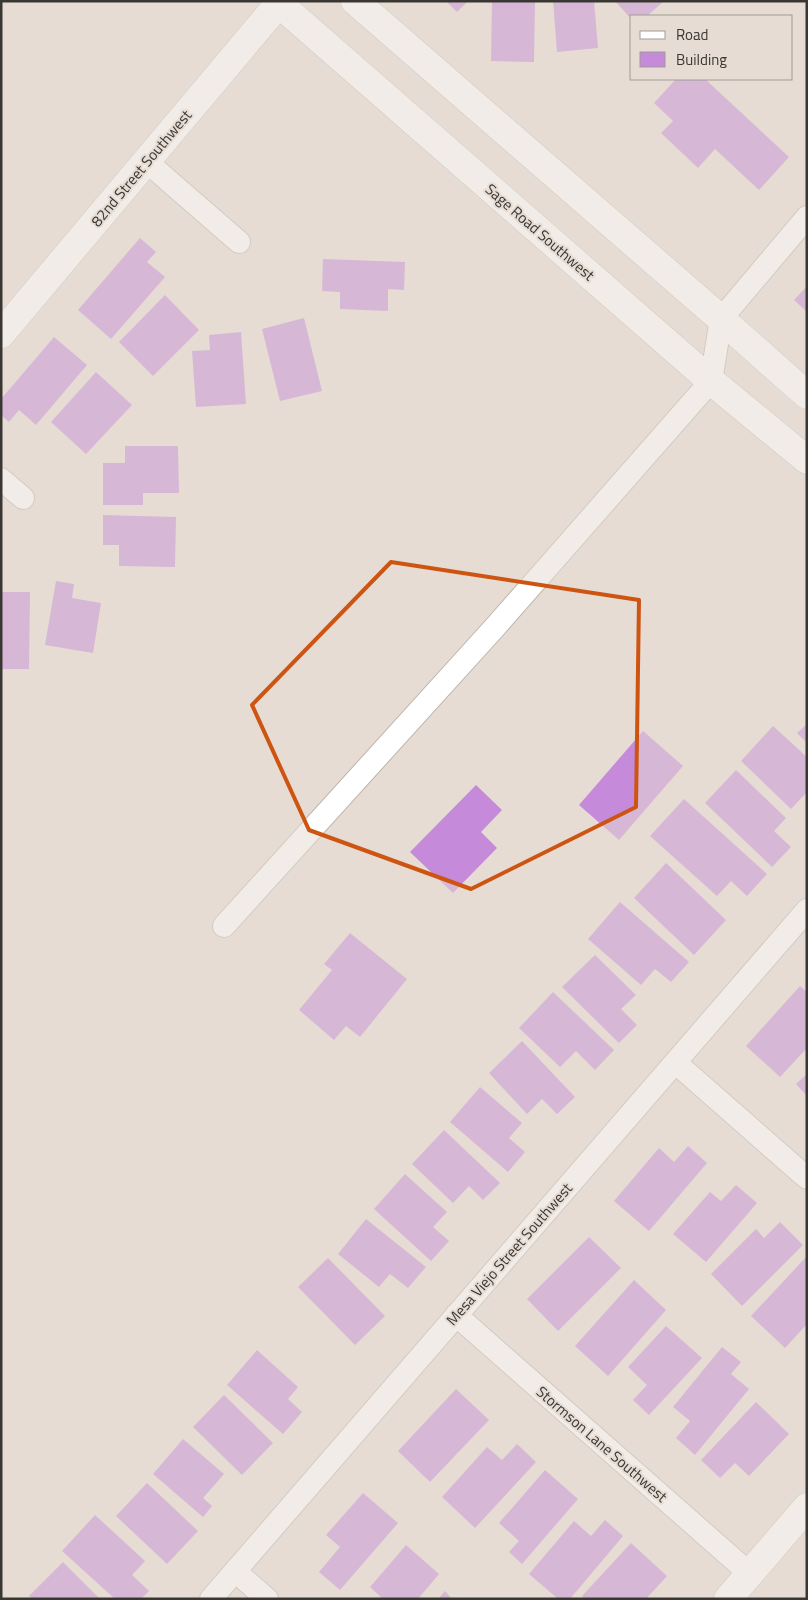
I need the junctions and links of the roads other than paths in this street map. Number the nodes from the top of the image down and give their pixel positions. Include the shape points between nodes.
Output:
1 (355, 1) edge
2 (278, 2) edge
3 (147, 162) junction
4 (807, 217) edge
5 (239, 242) dead end
6 (721, 319) junction
7 (1, 334) edge
8 (711, 381) junction
9 (807, 395) edge
10 (807, 460) edge
11 (1, 480) edge
12 (23, 498) dead end
13 (807, 910) edge
14 (224, 926) dead end
15 (676, 1063) junction
16 (807, 1178) edge
17 (456, 1315) junction
18 (807, 1507) edge
19 (235, 1571) junction
20 (749, 1573) junction
21 (211, 1599) edge
22 (267, 1599) edge
23 (728, 1599) edge

1 - 6 street
2 - 3 street, 82nd Street Southwest
2 - 8 street, Sage Road Southwest
3 - 5 street
3 - 7 street, 82nd Street Southwest
4 - 6 street
6 - 8 street
6 - 9 street
8 - 10 street, Sage Road Southwest
8 - 14 street via 496,626
11 - 12 street
13 - 15 street, Mesa Viejo Street Southwest
15 - 16 street
15 - 17 street, Mesa Viejo Street Southwest
17 - 19 street, Mesa Viejo Street Southwest
17 - 20 street, Stormson Lane Southwest
18 - 20 street
19 - 21 street, Mesa Viejo Street Southwest
19 - 22 street
20 - 23 street

